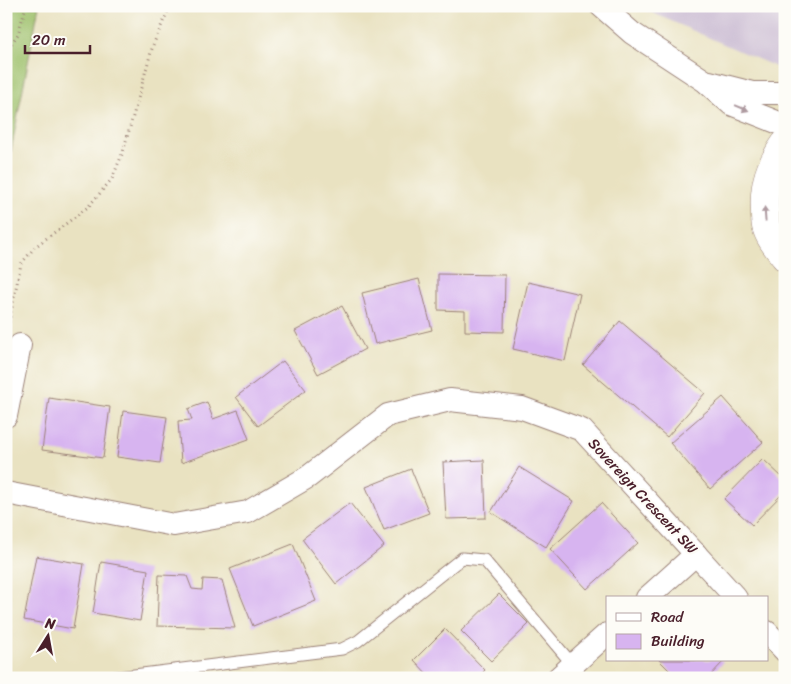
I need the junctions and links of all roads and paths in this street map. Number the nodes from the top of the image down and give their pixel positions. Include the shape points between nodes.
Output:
1 (26, 6) edge
2 (170, 6) edge
3 (601, 6) edge
4 (6, 52) edge
5 (705, 81) junction
6 (785, 93) edge
7 (785, 123) edge
8 (785, 144) edge
9 (785, 257) edge
10 (20, 345) joint
11 (6, 416) edge
12 (6, 493) edge
13 (696, 554) junction
14 (649, 596) edge
15 (734, 596) edge
16 (768, 633) edge
17 (606, 635) edge
18 (785, 651) edge
19 (566, 671) edge
20 (110, 678) edge

1 - 4 path via 18,34
2 - 10 path via 153,45 124,152 112,179 88,207 35,247 21,264 8,331
3 - 5 street via 632,33
5 - 6 street via 752,93
5 -> 7 street via 732,104
9 -> 8 highway via 766,226 764,200 768,176
10 - 11 street
12 - 13 street, Sovereign Crescent SW via 174,525 248,512 308,477 388,415 450,400 522,408 582,430
13 - 14 street
13 - 15 street, Sovereign Crescent SW
16 - 18 street
17 - 19 street
19 - 20 lane via 484,560 462,558 358,641 342,649

